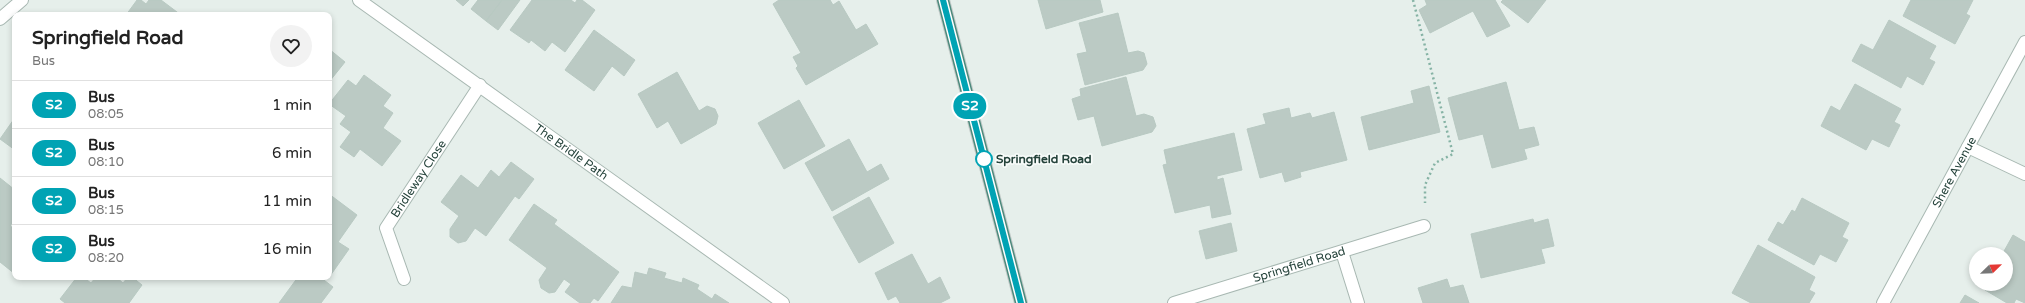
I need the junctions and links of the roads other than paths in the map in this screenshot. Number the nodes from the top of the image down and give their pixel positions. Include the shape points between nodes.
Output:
1 (22, 0) edge
2 (359, 0) edge
3 (942, 0) edge
4 (0, 19) edge
5 (2025, 42) edge
6 (480, 85) junction
7 (1968, 148) junction
8 (2025, 174) edge
9 (1424, 226) road end
10 (1342, 252) junction
11 (404, 279) dead end
12 (783, 303) edge
13 (1021, 303) edge
14 (1174, 303) edge
15 (1358, 303) edge
16 (1883, 303) edge

1 - 4 street
2 - 6 street, The Bridle Path
3 - 13 highway
5 - 7 street, Shere Avenue
6 - 11 street, Bridleway Close via 386,228
6 - 12 street, The Bridle Path
7 - 8 street
7 - 16 street, Shere Avenue
9 - 10 street, Springfield Road
10 - 14 street, Springfield Road
10 - 15 street

